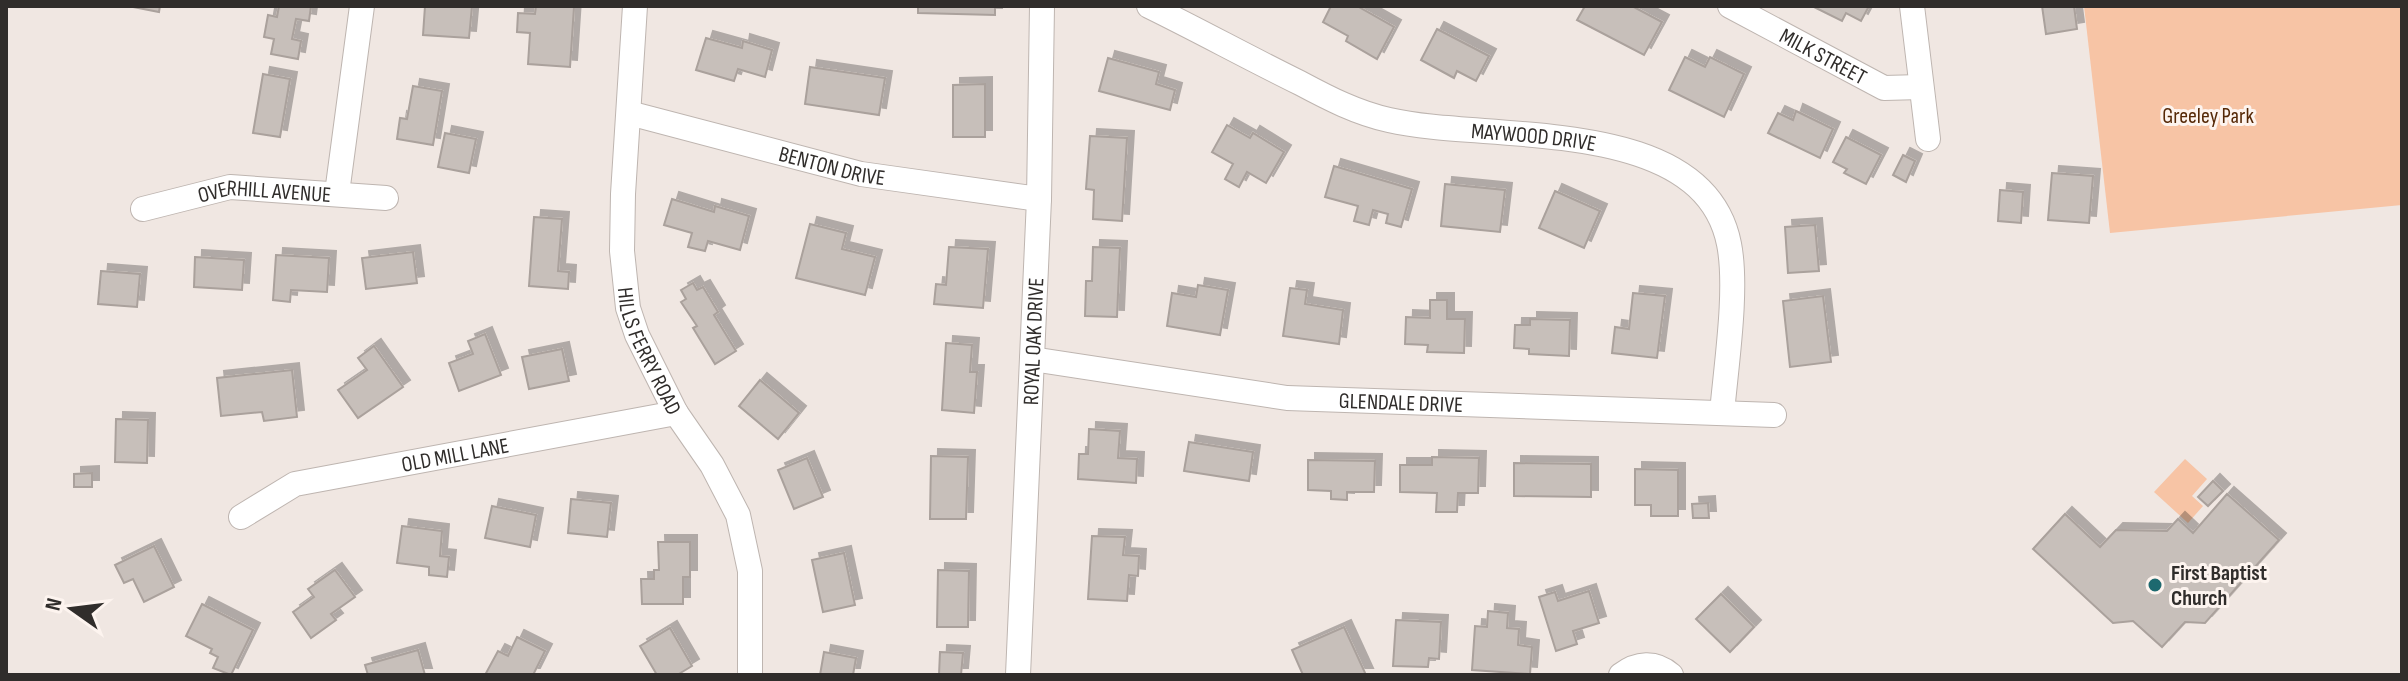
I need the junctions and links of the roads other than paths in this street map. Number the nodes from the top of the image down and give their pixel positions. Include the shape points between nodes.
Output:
1 (362, 6) edge
2 (635, 6) edge
3 (1042, 6) edge
4 (1149, 6) edge
5 (1730, 6) edge
6 (1912, 6) edge
7 (1921, 87) junction
8 (629, 113) junction
9 (1928, 139) dead end
10 (337, 193) junction
11 (386, 198) dead end
12 (1039, 199) junction
13 (143, 209) dead end
14 (1032, 359) junction
15 (676, 413) junction
16 (1722, 413) junction
17 (1774, 415) dead end
18 (241, 517) dead end
19 (750, 675) edge
20 (1018, 675) edge
21 (1621, 675) edge
22 (1671, 675) edge

1 - 10 street
2 - 8 street, HILLS FERRY ROAD
3 - 12 street, ROYAL OAK DRIVE
4 - 16 street, MAYWOOD DRIVE via 1358,111 1413,126 1582,141 1637,153 1686,178 1723,220 1730,247
5 - 7 street, MILK STREET via 1884,88
6 - 7 street
7 - 9 street
8 - 12 street, BENTON DRIVE via 861,174
8 - 15 street, HILLS FERRY ROAD via 622,251 628,308
10 - 11 street, OVERHILL AVENUE
10 - 13 street, OVERHILL AVENUE via 230,187
12 - 14 street, ROYAL OAK DRIVE
14 - 16 street, GLENDALE DRIVE via 1287,398
14 - 20 street, ROYAL OAK DRIVE
15 - 18 street, OLD MILL LANE via 295,484
15 - 19 street, HILLS FERRY ROAD via 738,515 750,571
16 - 17 street, GLENDALE DRIVE
21 - 22 street via 1643,665

